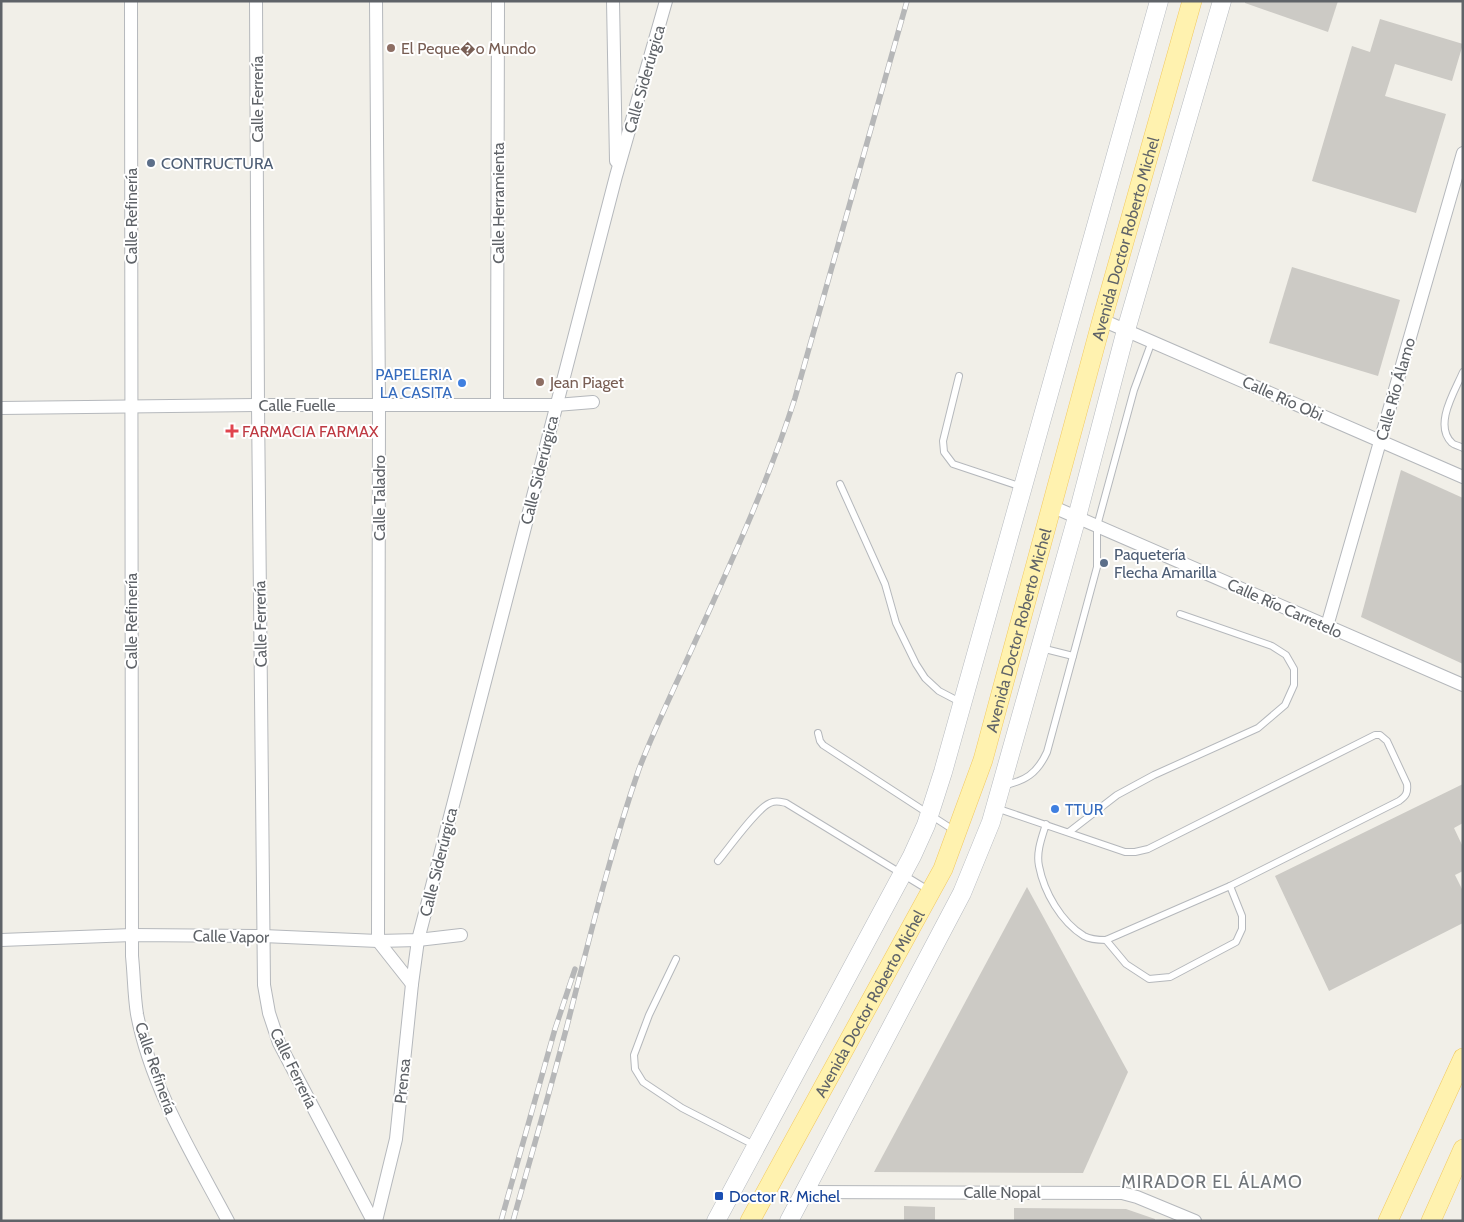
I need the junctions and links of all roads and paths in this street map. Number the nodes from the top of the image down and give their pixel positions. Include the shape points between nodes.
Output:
1 (131, 1) edge
2 (256, 1) edge
3 (376, 1) edge
4 (498, 1) edge
5 (613, 1) edge
6 (666, 1) edge
7 (1158, 1) edge
8 (1192, 1) edge
9 (1222, 1) edge
10 (1463, 153) edge
11 (616, 176) junction
12 (1102, 320) junction
13 (1126, 330) junction
14 (1152, 341) junction
15 (1463, 372) edge
16 (959, 376) dead end
17 (593, 402) dead end
18 (258, 405) junction
19 (379, 405) junction
20 (497, 405) junction
21 (556, 406) junction
22 (130, 407) junction
23 (1, 408) edge
24 (1380, 441) junction
25 (1463, 448) edge
26 (1463, 477) edge
27 (840, 484) dead end
28 (1022, 488) junction
29 (1052, 506) junction
30 (1077, 517) junction
31 (1097, 526) junction
32 (1180, 614) dead end
33 (1327, 626) junction
34 (1039, 648) junction
35 (1073, 656) junction
36 (1463, 685) edge
37 (962, 703) junction
38 (818, 733) dead end
39 (1001, 787) junction
40 (995, 808) junction
41 (930, 814) junction
42 (1046, 824) junction
43 (957, 831) junction
44 (1069, 832) junction
45 (718, 861) dead end
46 (902, 875) junction
47 (1230, 886) junction
48 (930, 892) junction
49 (132, 935) junction
50 (461, 935) dead end
51 (263, 936) junction
52 (1, 940) edge
53 (418, 940) junction
54 (1106, 940) junction
55 (378, 941) junction
56 (676, 959) dead end
57 (412, 984) junction
58 (1463, 1058) edge
59 (756, 1146) junction
60 (1463, 1150) edge
61 (805, 1192) junction
62 (228, 1221) edge
63 (375, 1221) edge
64 (716, 1221) edge
65 (750, 1221) edge
66 (789, 1221) edge
67 (1195, 1221) edge
68 (1388, 1221) edge
69 (1431, 1221) edge

1 - 22 street, Calle Refinería
2 - 18 street, Calle Ferrería
3 - 19 street, Calle Taladro
4 - 20 street, Calle Herramienta
5 - 11 street
6 - 11 street, Calle Siderúrgica
7 - 28 main road, Avenida Doctor Roberto Michel
8 - 12 main road, Avenida Doctor Roberto Michel
9 - 13 main road, Avenida Doctor Roberto Michel
10 - 24 street, Calle Río Álamo
11 - 21 street, Calle Siderúrgica
12 - 13 street, Calle Río Obi
12 - 29 main road, Avenida Doctor Roberto Michel
13 - 14 street, Calle Río Obi
13 - 30 main road, Avenida Doctor Roberto Michel
14 - 24 street, Calle Río Obi
14 - 31 lane via 1134,390
15 - 25 lane via 1444,414 1445,431 1452,443
16 - 28 lane via 943,441 944,452 953,464
17 - 21 street, Calle Fuelle
18 - 19 street, Calle Fuelle
18 - 22 street, Calle Fuelle
18 - 51 street, Calle Ferrería
19 - 20 street, Calle Fuelle
19 - 55 street, Calle Taladro
20 - 21 street, Calle Fuelle
21 - 53 street, Calle Siderúrgica
22 - 23 street, Calle Fuelle
22 - 49 street, Calle Refinería
24 - 26 street, Calle Río Obi
24 - 33 street, Calle Río Álamo
27 - 37 lane via 885,584 896,623 916,664 939,691
28 - 37 main road, Avenida Doctor Roberto Michel
29 - 30 street, Calle Río Carretelo
29 - 43 main road, Avenida Doctor Roberto Michel via 983,760
30 - 31 street, Calle Río Carretelo
30 - 34 main road, Avenida Doctor Roberto Michel
31 - 33 street, Calle Río Carretelo
31 - 35 lane via 1097,567
32 - 44 lane via 1272,646 1286,655 1294,669 1294,685 1285,705 1258,728 1154,775 1117,796
33 - 36 street, Calle Río Carretelo
34 - 35 lane
34 - 39 main road, Avenida Doctor Roberto Michel
35 - 39 lane via 1043,761 1026,778
37 - 41 main road, Avenida Doctor Roberto Michel
38 - 41 lane via 823,745
39 - 40 main road, Avenida Doctor Roberto Michel
40 - 42 lane
40 - 61 main road, Avenida Doctor Roberto Michel via 962,893
41 - 43 lane
41 - 46 main road, Avenida Doctor Roberto Michel
42 - 44 lane
42 - 54 lane via 1038,864 1051,898 1068,923 1085,936
43 - 48 main road, Avenida Doctor Roberto Michel via 943,869
44 - 47 lane via 1125,852 1148,849 1371,736 1384,738 1407,784 1404,798
45 - 46 lane via 760,811 776,801 786,802
46 - 48 lane
46 - 59 main road, Avenida Doctor Roberto Michel
47 - 54 lane
47 - 54 lane via 1242,916 1242,929 1236,942 1170,977 1149,979 1126,964
48 - 65 main road, Avenida Doctor Roberto Michel
49 - 51 street, Calle Vapor
49 - 52 street, Calle Vapor
49 - 62 street, Calle Refinería via 137,1013 154,1073 171,1113
50 - 53 street, Calle Vapor
51 - 55 street, Calle Vapor
51 - 63 street, Calle Ferrería via 264,985 278,1043
53 - 55 street, Calle Vapor
53 - 57 street, Prensa
55 - 57 street
56 - 59 lane via 634,1055 635,1069 643,1082 682,1108
57 - 63 street, Prensa via 396,1139
58 - 68 main road
59 - 64 main road, Avenida Doctor Roberto Michel
60 - 69 main road
61 - 66 main road, Avenida Doctor Roberto Michel
61 - 67 street, Calle Nopal via 1122,1193

